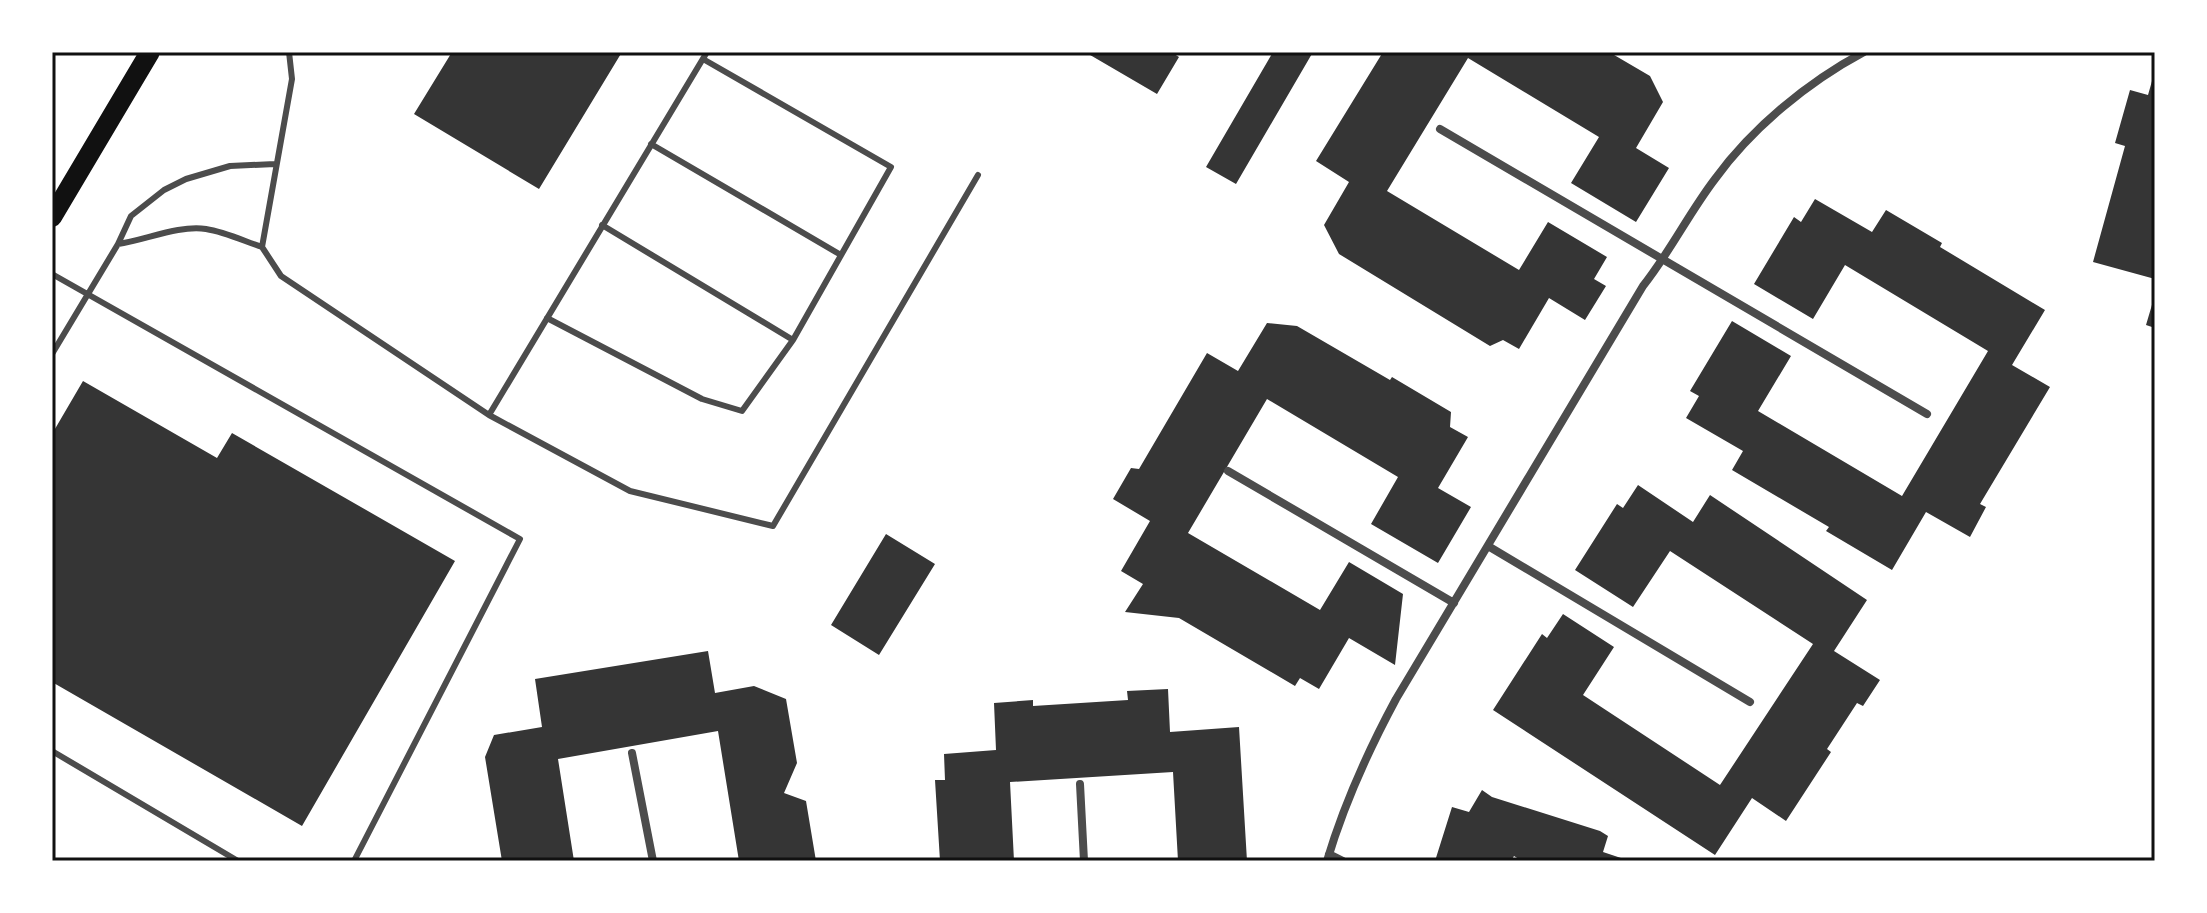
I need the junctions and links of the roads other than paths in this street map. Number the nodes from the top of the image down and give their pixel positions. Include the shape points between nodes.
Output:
1 (150, 52) edge
2 (289, 52) edge
3 (1864, 52) edge
4 (705, 55) edge
5 (1440, 129) dead end
6 (651, 144) junction
7 (275, 164) junction
8 (978, 175) dead end
9 (52, 217) edge
10 (602, 225) junction
11 (118, 244) junction
12 (262, 247) junction
13 (841, 255) junction
14 (1664, 259) junction
15 (52, 274) edge
16 (87, 294) junction
17 (547, 318) junction
18 (793, 340) junction
19 (52, 354) edge
20 (1927, 414) dead end
21 (489, 415) junction
22 (1228, 471) dead end
23 (1488, 546) junction
24 (1454, 603) junction
25 (1750, 702) dead end
26 (52, 751) edge
27 (632, 753) dead end
28 (1080, 784) dead end
29 (1328, 857) edge
30 (238, 861) edge
31 (354, 861) edge
32 (653, 861) edge
33 (1084, 861) edge
34 (1343, 861) edge

1 - 9 main road
2 - 7 lane via 292,79
3 - 14 street via 1791,101 1755,134 1716,178
4 - 6 lane
4 - 13 lane via 891,167
5 - 14 street
6 - 10 lane
6 - 13 lane
7 - 11 lane via 230,166 164,190 131,216
7 - 12 lane
8 - 21 lane via 773,526 630,491
10 - 17 lane
10 - 18 lane
11 - 12 lane via 206,229
11 - 16 lane
12 - 21 lane via 281,276
13 - 18 lane
14 - 20 street
14 - 23 street
15 - 16 lane
16 - 19 lane
16 - 31 lane via 520,539
17 - 18 lane via 702,399 742,411
17 - 21 lane
22 - 24 street
23 - 24 street
23 - 25 street
24 - 29 street via 1370,748
26 - 30 lane
27 - 32 street
28 - 33 street
29 - 34 street

